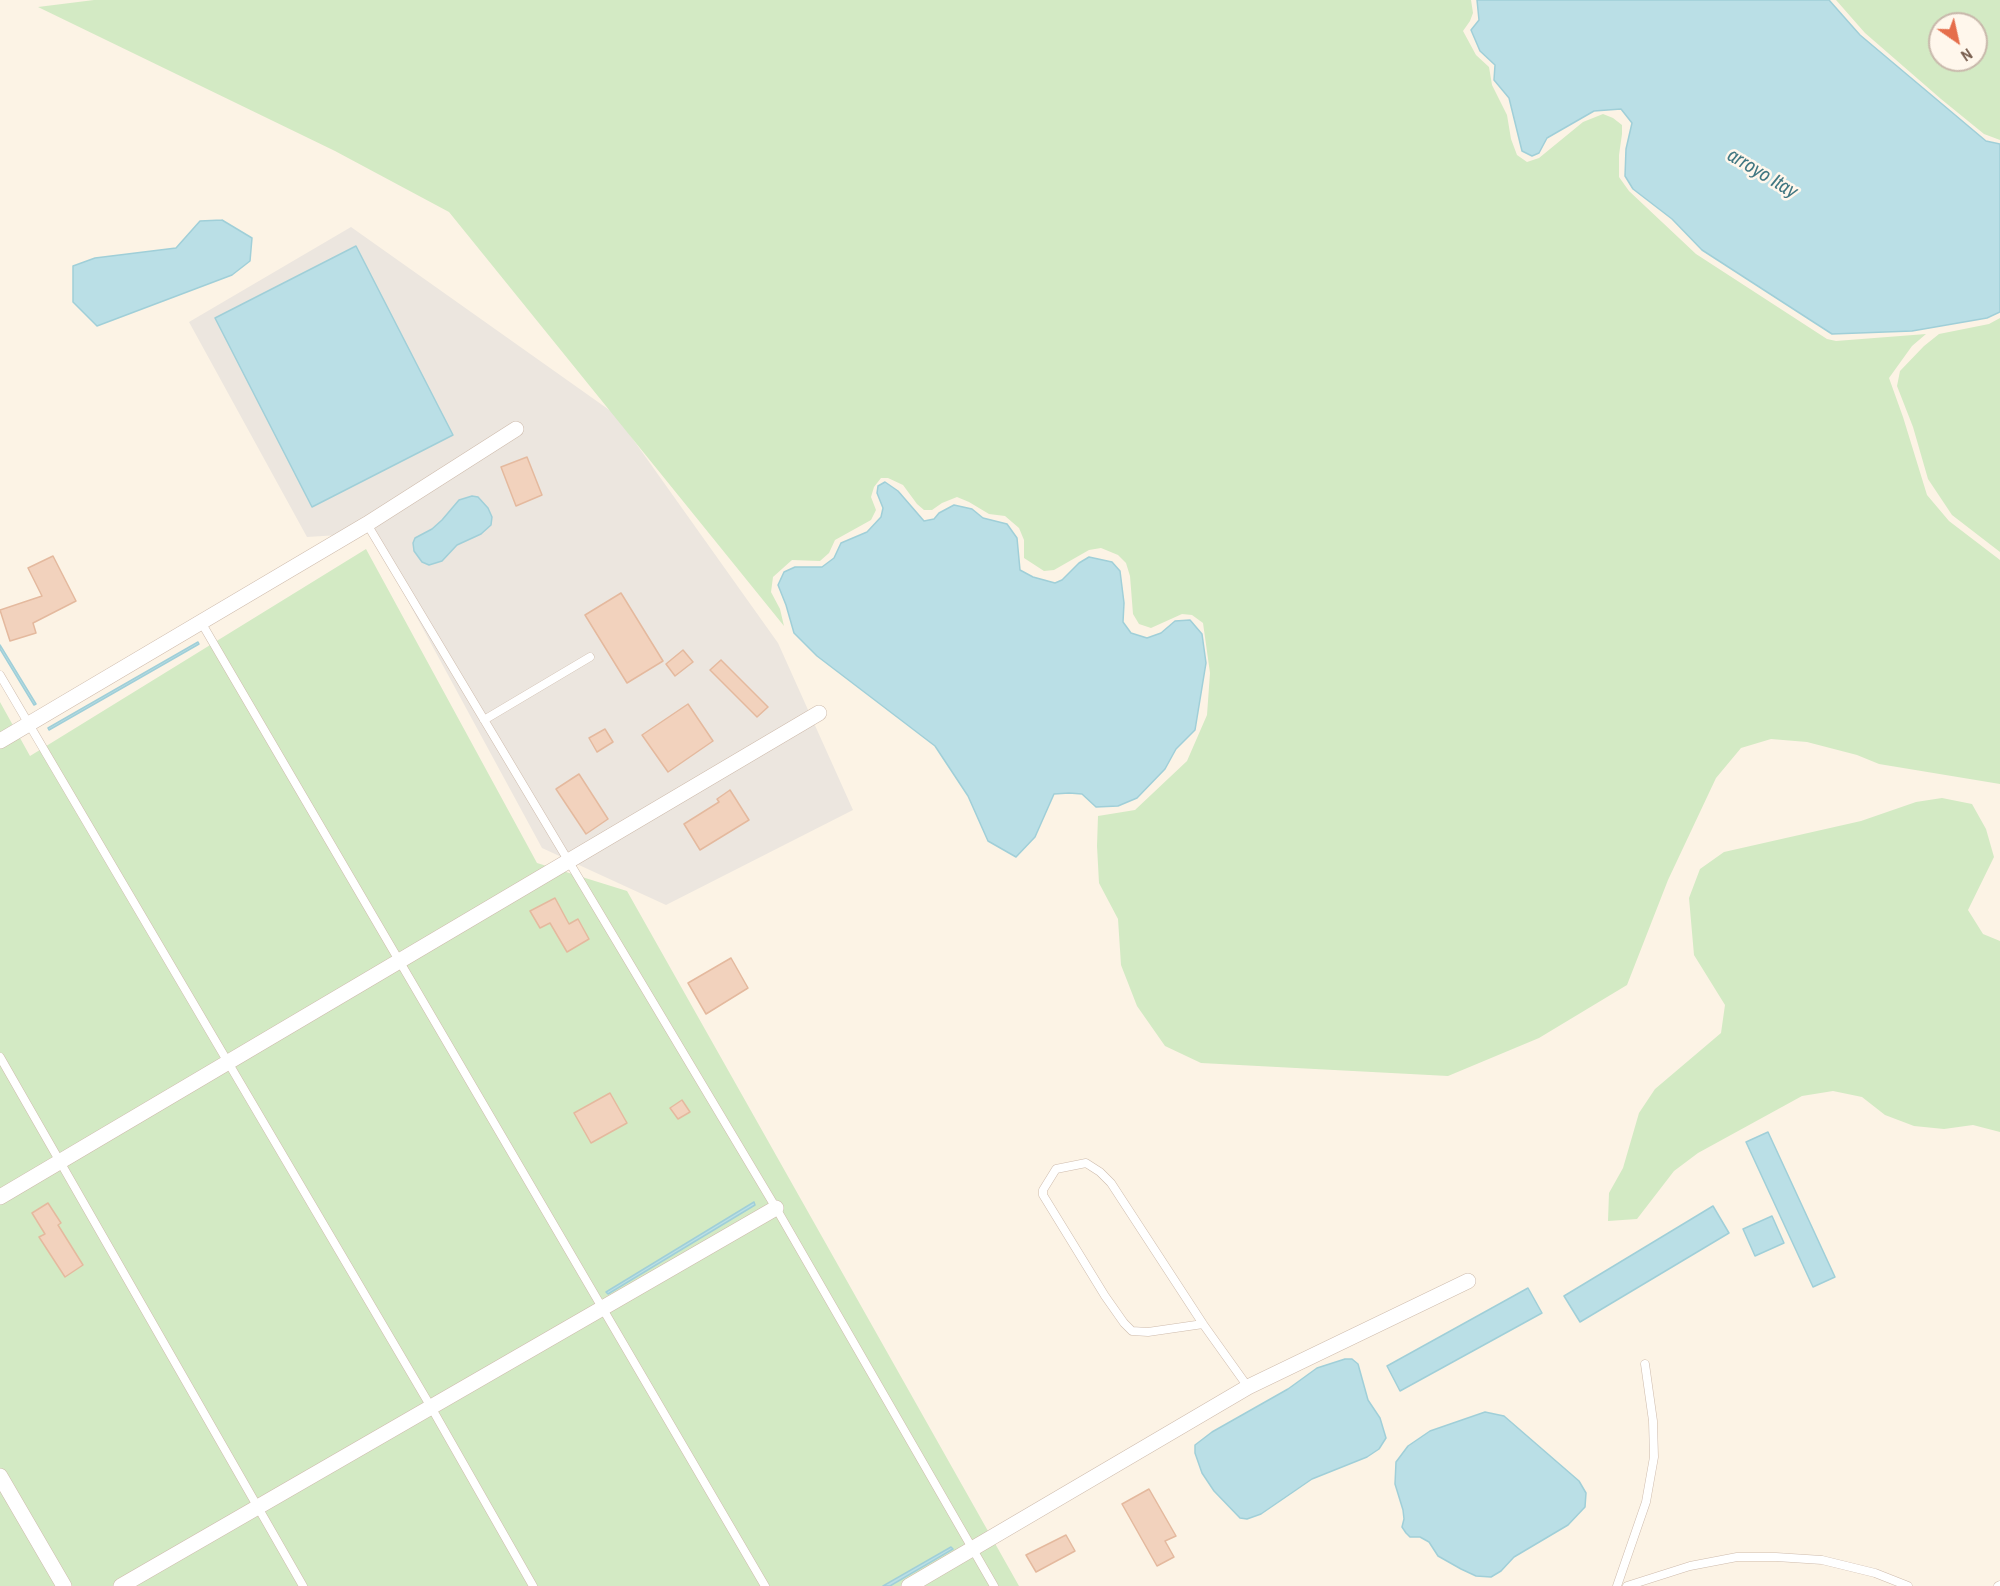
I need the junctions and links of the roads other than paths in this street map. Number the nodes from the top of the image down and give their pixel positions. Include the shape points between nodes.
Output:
1 (516, 429) dead end
2 (367, 524) junction
3 (201, 622) junction
4 (590, 657) dead end
5 (0, 675) edge
6 (819, 713) dead end
7 (484, 720) junction
8 (29, 724) junction
9 (0, 741) edge
10 (569, 862) junction
11 (400, 962) junction
12 (0, 1056) edge
13 (228, 1063) junction
14 (61, 1163) junction
15 (0, 1197) edge
16 (776, 1208) junction
17 (1468, 1281) dead end
18 (603, 1308) junction
19 (1203, 1324) junction
20 (1645, 1364) dead end
21 (1248, 1387) junction
22 (431, 1407) junction
23 (0, 1476) edge
24 (257, 1507) junction
25 (972, 1549) junction
26 (64, 1586) edge
27 (121, 1586) edge
28 (303, 1586) edge
29 (533, 1586) edge
30 (765, 1586) edge
31 (909, 1586) edge
32 (994, 1586) edge
33 (1617, 1586) edge
34 (1627, 1586) edge
35 (1908, 1586) edge

1 - 2 street
2 - 3 street
2 - 7 lane
3 - 8 street
3 - 11 lane
4 - 7 lane
5 - 8 lane
6 - 10 street
7 - 10 lane
8 - 9 street
8 - 13 lane
10 - 11 street
10 - 16 lane
11 - 13 street
11 - 18 lane
12 - 14 lane
13 - 14 street
13 - 22 lane
14 - 15 street
14 - 24 lane
16 - 18 street
16 - 25 lane
17 - 21 street
18 - 22 street
18 - 30 lane
19 - 19 lane via 1101,1172 1086,1162 1056,1169 1042,1195 1124,1323 1132,1331 1148,1332
19 - 21 lane
20 - 33 lane via 1654,1457 1646,1502
21 - 25 street
22 - 24 street
22 - 29 lane
23 - 26 street
24 - 27 street
24 - 28 lane
25 - 31 street
25 - 32 lane
34 - 35 lane via 1690,1566 1737,1557 1776,1557 1822,1560

